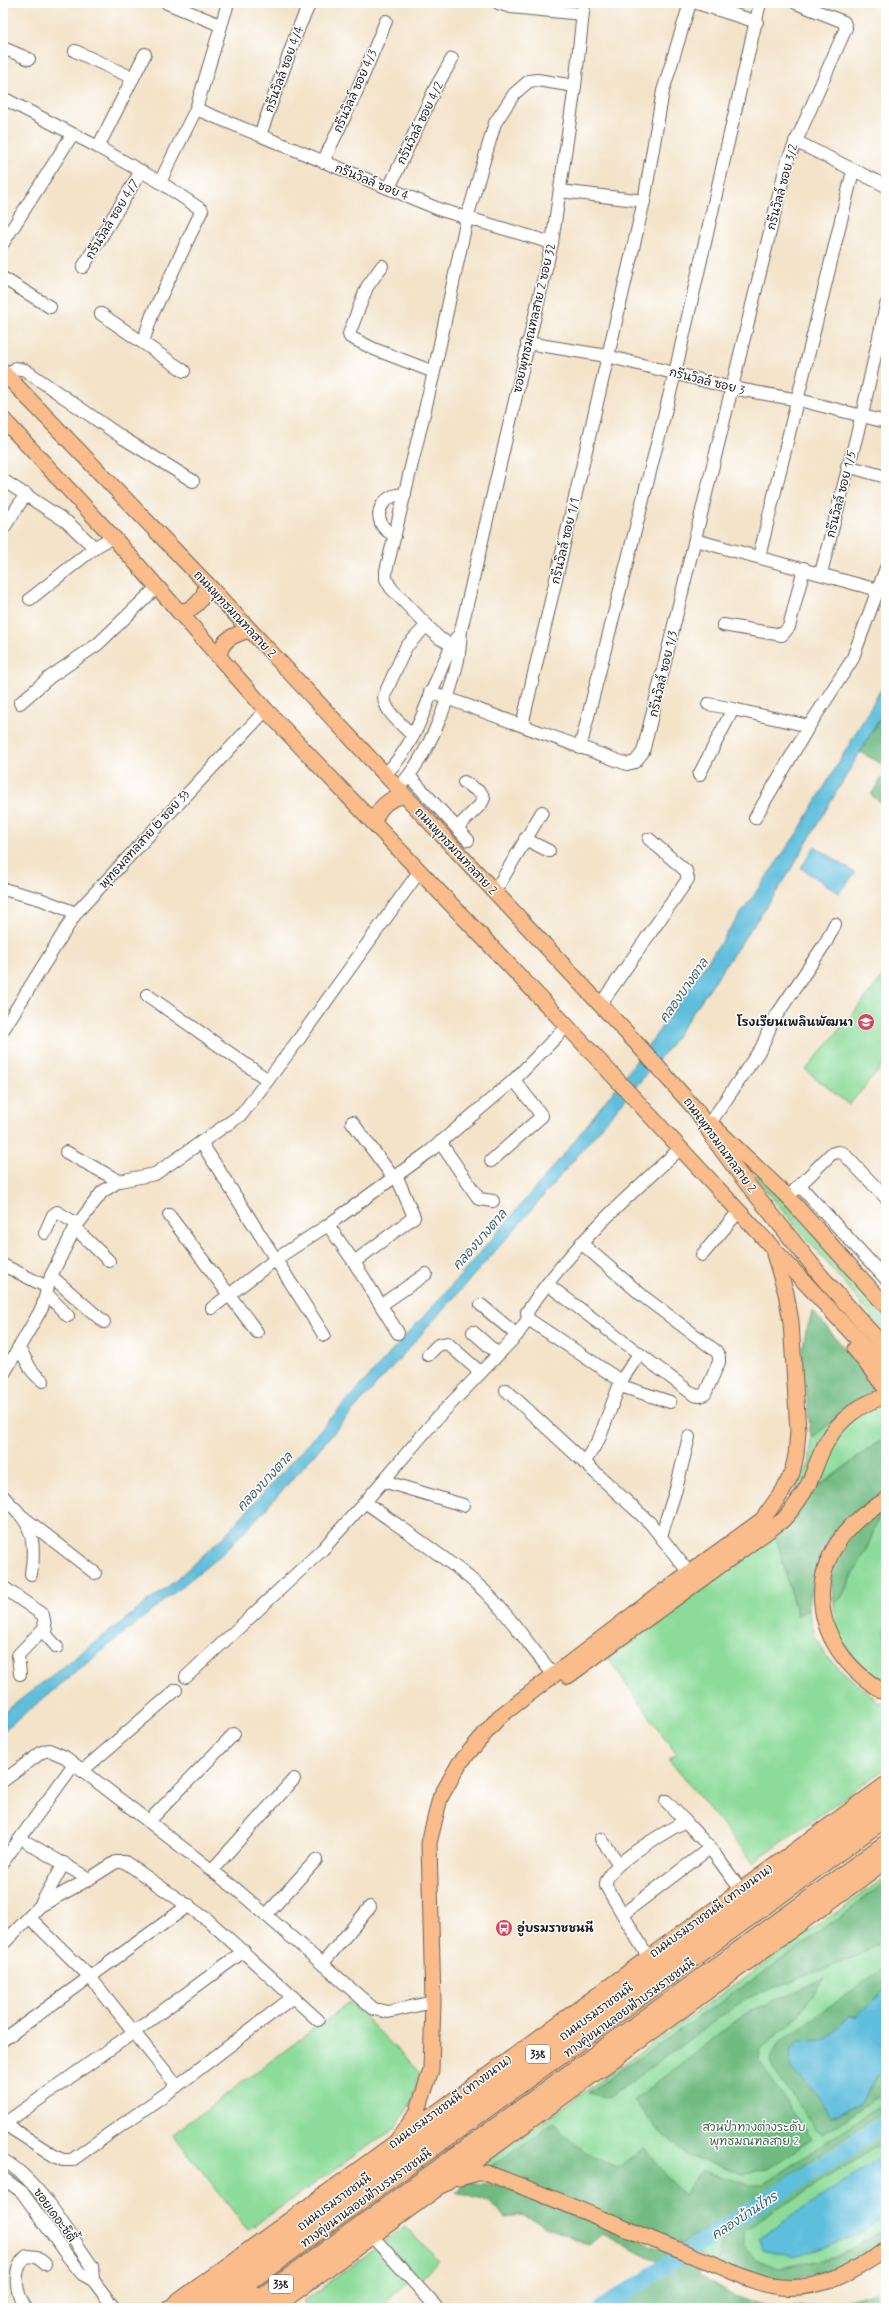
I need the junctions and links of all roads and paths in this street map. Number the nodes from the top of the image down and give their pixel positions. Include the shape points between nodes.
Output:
1 (167, 3) edge
2 (228, 3) edge
3 (310, 3) edge
4 (498, 3) edge
5 (690, 3) edge
6 (697, 3) edge
7 (760, 3) edge
8 (796, 3) edge
9 (583, 8) edge
10 (386, 20) dead end
11 (757, 22) junction
12 (220, 25) junction
13 (3, 48) edge
14 (75, 51) dead end
15 (145, 54) dead end
16 (29, 58) dead end
17 (452, 58) dead end
18 (133, 78) junction
19 (575, 86) junction
20 (3, 98) edge
21 (196, 109) junction
22 (72, 134) junction
23 (260, 135) junction
24 (794, 141) junction
25 (98, 147) junction
26 (323, 162) junction
27 (853, 170) junction
28 (141, 171) junction
29 (160, 182) junction
30 (886, 186) edge
31 (389, 188) junction
32 (560, 191) junction
33 (644, 201) junction
34 (467, 218) junction
35 (3, 243) edge
36 (552, 243) junction
37 (382, 266) dead end
38 (83, 267) dead end
39 (3, 278) edge
40 (886, 305) edge
41 (50, 307) dead end
42 (101, 314) dead end
43 (143, 342) junction
44 (527, 343) junction
45 (608, 356) junction
46 (184, 371) dead end
47 (434, 372) junction
48 (675, 373) junction
49 (5, 375) edge
50 (732, 388) junction
51 (799, 400) junction
52 (862, 415) junction
53 (3, 420) edge
54 (886, 422) edge
55 (847, 466) junction
56 (886, 477) edge
57 (3, 480) edge
58 (193, 481) dead end
59 (26, 494) junction
60 (405, 495) junction
61 (3, 529) edge
62 (395, 536) junction
63 (113, 538) junction
64 (695, 540) junction
65 (95, 548) junction
66 (760, 558) junction
67 (804, 568) junction
68 (886, 568) edge
69 (821, 573) junction
70 (207, 584) junction
71 (156, 588) junction
72 (878, 590) junction
73 (30, 599) dead end
74 (178, 611) junction
75 (723, 625) dead end
76 (427, 626) junction
77 (250, 630) junction
78 (460, 630) junction
79 (452, 645) junction
80 (219, 657) junction
81 (430, 692) junction
82 (446, 698) junction
83 (20, 703) dead end
84 (708, 704) dead end
85 (733, 709) junction
86 (266, 710) junction
87 (522, 725) junction
88 (809, 726) junction
89 (413, 736) junction
90 (580, 748) junction
91 (385, 774) junction
92 (700, 775) dead end
93 (409, 776) junction
94 (464, 782) dead end
95 (401, 792) junction
96 (542, 812) dead end
97 (755, 818) dead end
98 (374, 823) junction
99 (457, 828) junction
100 (525, 839) junction
101 (649, 839) dead end
102 (468, 840) dead end
103 (549, 851) dead end
104 (419, 872) junction
105 (3, 889) edge
106 (494, 893) junction
107 (76, 913) junction
108 (836, 924) dead end
109 (147, 995) dead end
110 (600, 1005) junction
111 (567, 1026) junction
112 (3, 1030) edge
113 (268, 1080) junction
114 (514, 1080) junction
115 (697, 1111) junction
116 (352, 1122) dead end
117 (710, 1123) junction
118 (201, 1142) junction
119 (440, 1142) junction
120 (681, 1148) junction
121 (66, 1152) dead end
122 (491, 1161) dead end
123 (395, 1176) junction
124 (119, 1181) junction
125 (800, 1186) junction
126 (788, 1197) junction
127 (886, 1198) edge
128 (493, 1201) dead end
129 (739, 1211) junction
130 (169, 1215) dead end
131 (328, 1225) junction
132 (76, 1226) junction
133 (44, 1233) dead end
134 (581, 1243) junction
135 (770, 1246) junction
136 (702, 1255) dead end
137 (276, 1259) junction
138 (110, 1261) dead end
139 (354, 1262) junction
140 (3, 1265) edge
141 (426, 1274) dead end
142 (886, 1280) edge
143 (547, 1284) junction
144 (48, 1285) junction
145 (229, 1295) junction
146 (823, 1304) junction
147 (381, 1305) junction
148 (481, 1305) dead end
149 (886, 1306) edge
150 (212, 1308) dead end
151 (68, 1316) dead end
152 (528, 1319) junction
153 (104, 1322) dead end
154 (257, 1332) dead end
155 (473, 1332) dead end
156 (398, 1333) dead end
157 (324, 1335) dead end
158 (517, 1335) junction
159 (18, 1348) junction
160 (886, 1349) edge
161 (498, 1354) junction
162 (640, 1354) junction
163 (428, 1355) dead end
164 (886, 1370) edge
165 (480, 1372) junction
166 (3, 1375) edge
167 (44, 1381) dead end
168 (621, 1383) junction
169 (886, 1389) edge
170 (506, 1390) dead end
171 (886, 1397) edge
172 (670, 1402) dead end
173 (689, 1437) dead end
174 (584, 1463) junction
175 (383, 1481) junction
176 (3, 1496) edge
177 (886, 1500) edge
178 (366, 1502) junction
179 (463, 1505) dead end
180 (23, 1517) junction
181 (661, 1536) junction
182 (95, 1573) dead end
183 (31, 1574) dead end
184 (690, 1574) junction
185 (3, 1587) edge
186 (44, 1628) junction
187 (57, 1647) dead end
188 (20, 1674) dead end
189 (554, 1675) junction
190 (186, 1677) dead end
191 (176, 1690) dead end
192 (886, 1693) edge
193 (499, 1717) junction
194 (234, 1734) dead end
195 (78, 1768) junction
196 (294, 1779) dead end
197 (3, 1781) edge
198 (886, 1784) edge
199 (666, 1801) dead end
200 (886, 1801) edge
201 (886, 1819) edge
202 (149, 1821) junction
203 (685, 1821) junction
204 (886, 1835) edge
205 (601, 1839) dead end
206 (28, 1843) dead end
207 (886, 1844) edge
208 (710, 1848) junction
209 (316, 1860) dead end
210 (886, 1861) edge
211 (3, 1862) edge
212 (64, 1863) junction
213 (619, 1864) junction
214 (212, 1870) junction
215 (89, 1879) junction
216 (741, 1890) junction
217 (189, 1905) junction
218 (40, 1906) junction
219 (370, 1907) dead end
220 (266, 1914) junction
221 (622, 1914) junction
222 (29, 1917) junction
223 (3, 1944) edge
224 (244, 1951) junction
225 (648, 1957) junction
226 (323, 1963) junction
227 (90, 1978) junction
228 (293, 1998) junction
229 (433, 2002) junction
230 (318, 2020) dead end
231 (134, 2032) junction
232 (3, 2040) edge
233 (177, 2086) junction
234 (3, 2123) edge
235 (396, 2142) junction
236 (3, 2160) edge
237 (3, 2178) edge
238 (450, 2180) junction
239 (372, 2236) junction
240 (286, 2237) junction
241 (77, 2245) junction
242 (886, 2249) edge
243 (66, 2254) junction
244 (315, 2259) junction
245 (44, 2264) dead end
246 (93, 2280) junction
247 (26, 2308) edge
248 (114, 2308) edge
249 (169, 2308) edge
250 (177, 2308) edge
251 (190, 2308) edge
252 (215, 2308) edge
253 (235, 2308) edge
254 (247, 2308) edge
255 (260, 2308) edge
256 (274, 2308) edge
257 (437, 2308) edge

1 - 12 street
2 - 12 street
3 - 23 street, กรีนวิลล์ ซอย 4/4 via 299,26
4 - 9 street via 511,7
5 - 33 street, กรีนวิลล์ ซอย 1/1 via 663,91
6 - 11 street
7 - 11 street
8 - 24 street, กรีนวิลล์ ซอย 3/2 via 847,25
9 - 19 street, ซอยพุทธมณฑลสาย 2 ซอย 32
10 - 26 street, กรีนวิลล์ ซอย 4/3 via 355,95
11 - 48 street
12 - 21 street
13 - 16 street
14 - 18 street
15 - 18 street
17 - 31 street, กรีนวิลล์ ซอย 4/2
18 - 25 street
19 - 32 street, ซอยพุทธมณฑลสาย 2 ซอย 32
19 - 34 street via 529,81 514,94 495,122
20 - 22 street
21 - 23 street, กรีนวิลล์ ซอย 4
21 - 29 street
22 - 25 street
22 - 35 street
23 - 26 street, กรีนวิลล์ ซอย 4
24 - 27 street
24 - 50 street, กรีนวิลล์ ซอย 3/2
25 - 28 street
26 - 31 street, กรีนวิลล์ ซอย 4
27 - 30 street
27 - 51 street
28 - 29 street
28 - 38 street, กรีนวิลล์ ซอย 4/7
29 - 43 street via 201,208 202,212 152,315
31 - 34 street, กรีนวิลล์ ซอย 4
32 - 33 street
32 - 36 street, ซอยพุทธมณฑลสาย 2 ซอย 32
33 - 45 street, กรีนวิลล์ ซอย 1/1
34 - 36 street, กรีนวิลล์ ซอย 4
34 - 47 street
36 - 44 street, ซอยพุทธมณฑลสาย 2 ซอย 32
37 - 47 street via 367,287 350,337
39 - 41 street
40 - 52 street, กรีนวิลล์ ซอย 1/5
42 - 43 street
43 - 46 street
44 - 45 street, กรีนวิลล์ ซอย 3
44 - 78 street, ซอยพุทธมณฑลสาย 2 ซอย 32
45 - 48 street, กรีนวิลล์ ซอย 3
45 - 87 street, กรีนวิลล์ ซอย 1/1
47 - 60 street
48 - 50 street, กรีนวิลล์ ซอย 3
48 - 90 street
49 - 58 street via 16,368 25,370 123,438
49 - 70 main road, ถนนพุทธมณฑลสาย 2
50 - 51 street, กรีนวิลล์ ซอย 3
50 - 64 street, กรีนวิลล์ ซอย 1/3
51 - 52 street, กรีนวิลล์ ซอย 3
51 - 66 street
52 - 54 street, กรีนวิลล์ ซอย 3
52 - 55 street, กรีนวิลล์ ซอย 1/5
53 - 63 main road, ถนนพุทธมณฑลสาย 2
55 - 56 street
55 - 69 street, กรีนวิลล์ ซอย 1/5
57 - 59 street
59 - 61 street
59 - 65 street via 74,526
60 - 62 street
60 - 62 street via 389,497 379,515 382,525
62 - 76 street via 386,579 391,588
63 - 65 street
63 - 71 main road, ถนนพุทธมณฑลสาย 2
64 - 66 street
64 - 90 street, กรีนวิลล์ ซอย 1/3 via 643,752 634,762 627,764
65 - 73 street
66 - 67 street
67 - 69 street
67 - 75 street via 789,627 782,635
68 - 72 street
69 - 72 street
70 - 74 main road via 204,595 196,605 186,611
70 - 77 main road, ถนนพุทธมณฑลสาย 2
71 - 74 main road, ถนนพุทธมณฑลสาย 2
71 - 83 street via 98,644 50,677
72 - 88 street via 852,660
74 - 80 main road, ถนนพุทธมณฑลสาย 2
76 - 79 street via 439,638
76 - 89 street via 406,647 384,696 384,703 389,710
77 - 80 main road via 228,639
77 - 91 main road, ถนนพุทธมณฑลสาย 2
78 - 79 street, ซอยพุทธมณฑลสาย 2 ซอย 32
78 - 82 street, ซอยพุทธมณฑลสาย 2 ซอย 32 via 458,663
79 - 81 street, ซอยพุทธมณฑลสาย 2 ซอย 32
80 - 86 main road, ถนนพุทธมณฑลสาย 2
81 - 82 street, กรีนวิลล์ ซอย 1/3
81 - 89 street, ซอยพุทธมณฑลสาย 2 ซอย 32
82 - 87 street, กรีนวิลล์ ซอย 1/3
82 - 93 street, ซอยพุทธมณฑลสาย 2 ซอย 32 via 427,748
84 - 85 street
85 - 88 street
85 - 92 street
86 - 98 main road, ถนนพุทธมณฑลสาย 2
86 - 107 street, พุทธมลฑลสาย ๒ ซอย 33
87 - 90 street, กรีนวิลล์ ซอย 1/3
88 - 97 street
89 - 91 street, ซอยพุทธมณฑลสาย 2 ซอย 32 via 396,764
91 - 95 main road, ถนนพุทธมณฑลสาย 2
93 - 95 street, ซอยพุทธมณฑลสาย 2 ซอย 32
93 - 99 street
94 - 99 street via 481,793 484,798
95 - 98 main road via 376,814
95 - 106 main road, ถนนพุทธมณฑลสาย 2
96 - 100 street
98 - 104 main road, ถนนพุทธมณฑลสาย 2
99 - 102 street
100 - 103 street
100 - 106 street
101 - 110 street via 686,871 688,880
104 - 111 main road, ถนนพุทธมณฑลสาย 2
104 - 113 street
105 - 107 street via 40,899
106 - 110 main road, ถนนพุทธมณฑลสาย 2
107 - 112 street, พุทธมลฑลสาย ๒ ซอย 33
108 - 117 street via 772,1022 762,1047
109 - 113 street
110 - 115 main road, ถนนพุทธมณฑลสาย 2
111 - 114 street
111 - 120 main road, ถนนพุทธมณฑลสาย 2
113 - 118 street via 242,1114
114 - 119 street
114 - 122 street via 542,1116
115 - 117 main road
115 - 160 main road, ถนนพุทธมณฑลสาย 2 via 714,1141 741,1176 825,1281
116 - 123 street
117 - 126 main road
118 - 124 street via 155,1174
118 - 137 street
119 - 123 street
119 - 128 street via 478,1199
120 - 129 main road, ถนนพุทธมณฑลสาย 2
120 - 134 street via 626,1196
121 - 124 street
123 - 131 street
123 - 139 street via 414,1217
124 - 132 street via 102,1192
125 - 126 street
125 - 127 street via 831,1154 838,1152 843,1153
125 - 142 street
126 - 149 main road
129 - 135 main road, ถนนพุทธมณฑลสาย 2
129 - 136 street
130 - 145 street
131 - 137 street
131 - 139 street
132 - 133 street via 57,1212
132 - 138 street
132 - 144 street
134 - 143 street
134 - 162 street via 719,1356 719,1362 705,1394 700,1396
135 - 146 main road, ถนนพุทธมณฑลสาย 2
135 - 184 main road via 786,1293 791,1322 798,1431 792,1472 783,1491 762,1520
137 - 145 street
137 - 157 street
139 - 147 street
140 - 144 street
141 - 147 street
143 - 152 street via 527,1312
143 - 162 street
144 - 151 street
144 - 153 street
144 - 159 street via 42,1308
145 - 150 street
145 - 154 street
146 - 164 main road, ถนนพุทธมณฑลสาย 2
146 - 169 main road
147 - 156 street
148 - 158 street
152 - 158 street
152 - 168 street
155 - 161 street
158 - 161 street
159 - 166 street
159 - 167 street via 32,1373
161 - 165 street
162 - 168 street
163 - 165 street via 438,1344 447,1343
165 - 175 street
168 - 172 street
168 - 174 street via 599,1439
170 - 174 street
171 - 193 main road via 865,1405 849,1415 836,1428 826,1443 802,1494 783,1520 538,1698 517,1711
173 - 181 street
174 - 181 street
175 - 178 street
175 - 179 street
176 - 180 street
177 - 192 main road via 865,1513 843,1534 823,1578 821,1598 831,1638 842,1656 870,1684
178 - 189 street via 473,1580 502,1609
178 - 190 street via 298,1573
180 - 182 street
180 - 183 street via 33,1546
181 - 184 street
184 - 189 main road
185 - 186 street via 43,1615
186 - 187 street via 47,1636
186 - 188 street via 18,1655
189 - 193 main road
191 - 195 street
193 - 229 main road via 459,1764 440,1798 432,1826 429,1858
194 - 202 street
195 - 197 street via 49,1750 34,1756
195 - 202 street
195 - 211 street
196 - 214 street
198 - 216 main road, ถนนบรมราชชนนี (ทางขนาน) / 338
199 - 203 street
200 - 240 highway, ถนนบรมราชชนนี / 338
201 - 252 main road, ทางคู่ขนานลอยฟ้าบรมราชชนนี / 338
202 - 214 street
203 - 208 street
203 - 213 street
204 - 253 main road, ทางคู่ขนานลอยฟ้าบรมราชชนนี / 338
205 - 213 street
206 - 212 street
207 - 244 highway, 338
208 - 216 street
208 - 221 street
209 - 220 street
210 - 238 main road, 338
212 - 215 street
212 - 218 street
213 - 221 street via 606,1882
214 - 220 street
215 - 217 street via 116,1862 125,1862
215 - 218 street
216 - 225 main road, ถนนบรมราชชนนี (ทางขนาน) / 338
217 - 224 street
217 - 227 street
218 - 222 street
219 - 226 street
220 - 226 street
221 - 225 street
222 - 223 street
222 - 227 street
224 - 228 street
224 - 231 street
225 - 235 main road, ถนนบรมราชชนนี (ทางขนาน) / 338
226 - 229 street via 374,2009 388,2012
227 - 231 street
227 - 232 street
228 - 230 street
228 - 233 street
229 - 235 main road via 433,2052 427,2086 417,2113
231 - 233 street
231 - 234 street
233 - 234 street via 72,2160 56,2157
235 - 249 main road, ถนนบรมราชชนนี (ทางขนาน) / 338
236 - 241 street, ซอยเดอะซิตี้ via 14,2166 30,2181
237 - 243 street, ซอยเดอะซิตี้ via 22,2192
238 - 239 main road, 338
238 - 242 main road via 487,2173 564,2202 739,2276 781,2287 806,2286 846,2276
239 - 256 main road, 338
239 - 257 street
240 - 250 highway via 266,2246 221,2280
240 - 251 highway, ถนนบรมราชชนนี / 338
241 - 243 street
241 - 246 street, ซอยเดอะซิตี้ via 92,2266
243 - 246 street, ซอยเดอะซิตี้ via 82,2274
244 - 254 highway, 338
244 - 255 highway
245 - 247 street via 37,2257 27,2256 18,2267 17,2289 19,2298
246 - 248 street, ซอยเดอะซิตี้

